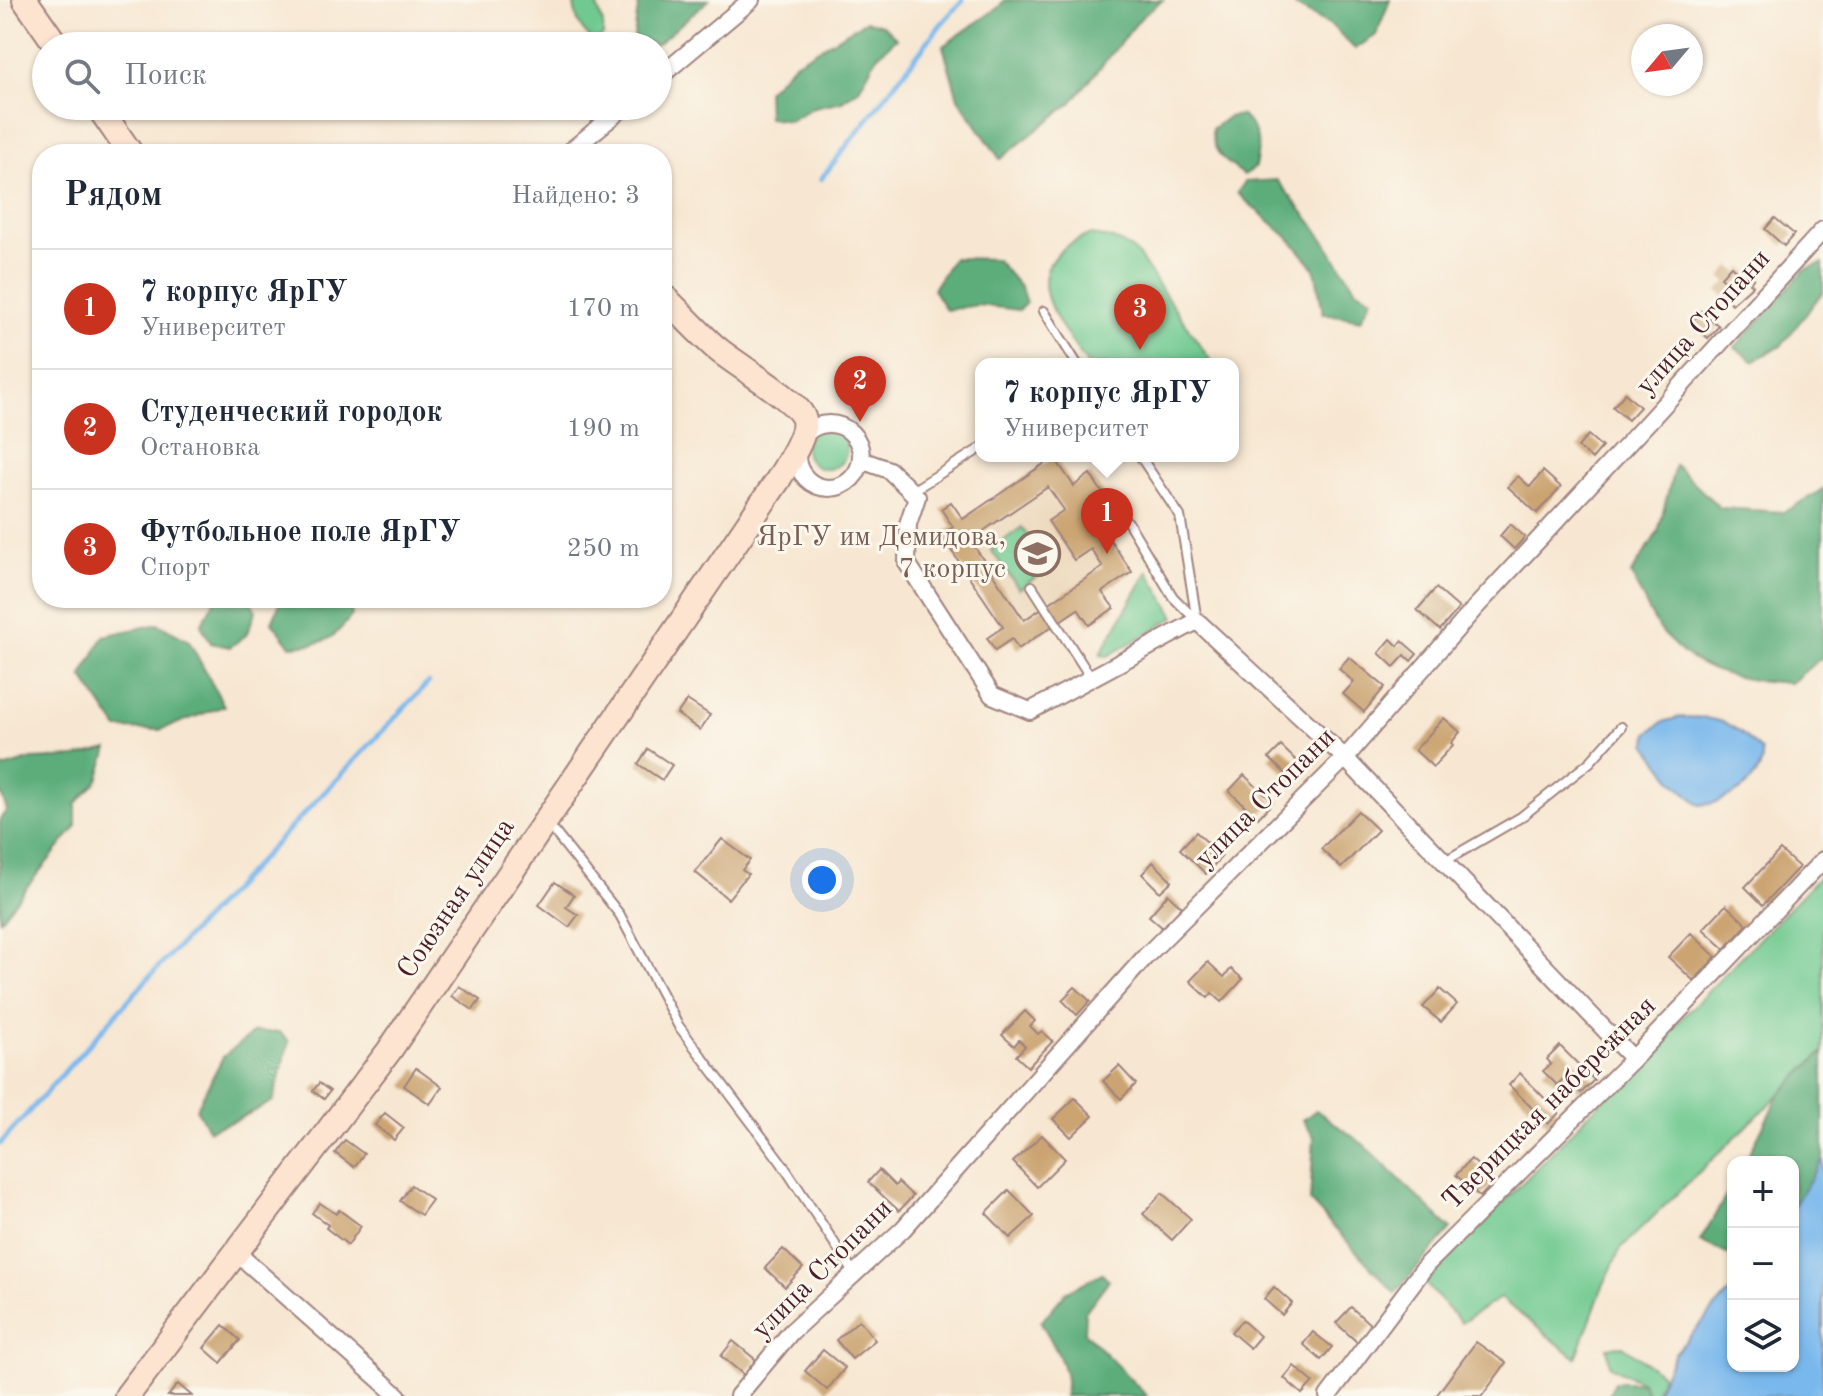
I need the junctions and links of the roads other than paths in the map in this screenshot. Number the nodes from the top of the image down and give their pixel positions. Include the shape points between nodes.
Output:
1 (25, 0) edge
2 (751, 0) edge
3 (47, 32) edge
4 (672, 66) edge
5 (108, 120) edge
6 (608, 120) edge
7 (124, 144) edge
8 (579, 144) edge
9 (1823, 230) edge
10 (672, 305) edge
11 (1044, 311) dead end
12 (1073, 358) edge
13 (812, 420) junction
14 (799, 444) junction
15 (975, 452) edge
16 (861, 460) junction
17 (1144, 462) edge
18 (912, 491) junction
19 (1128, 522) dead end
20 (1032, 586) dead end
21 (1197, 621) junction
22 (1091, 678) junction
23 (1621, 727) dead end
24 (1345, 758) junction
25 (545, 821) junction
26 (1823, 860) edge
27 (1445, 861) junction
28 (1633, 1059) junction
29 (237, 1253) junction
30 (854, 1273) junction
31 (386, 1393) edge
32 (127, 1396) edge
33 (738, 1396) edge
34 (1328, 1396) edge

1 - 3 street
2 - 4 street
5 - 7 street
6 - 8 street
9 - 24 street, улица Стопани via 1475,608
10 - 13 street via 716,348
11 - 12 lane
13 - 14 street, Союзная улица via 804,423
13 - 16 street via 851,432
14 - 16 street via 803,475 821,487 852,479
14 - 25 street, Союзная улица
15 - 18 lane
16 - 18 street via 889,470
17 - 21 lane via 1180,516
18 - 22 street via 917,497 908,524 907,563 992,695 1030,711
19 - 21 lane via 1173,597
20 - 22 lane
21 - 22 street
21 - 24 street
23 - 27 lane via 1590,762 1521,817
24 - 27 street
24 - 30 street, улица Стопани via 1145,957 903,1229
25 - 29 street, Союзная улица via 389,1051
25 - 30 lane via 620,915 678,1025 781,1162
26 - 28 street, Тверицкая набережная
27 - 28 street
28 - 34 street, Тверицкая набережная via 1427,1264
29 - 31 street
29 - 32 street, Союзная улица
30 - 33 street, улица Стопани via 791,1332

